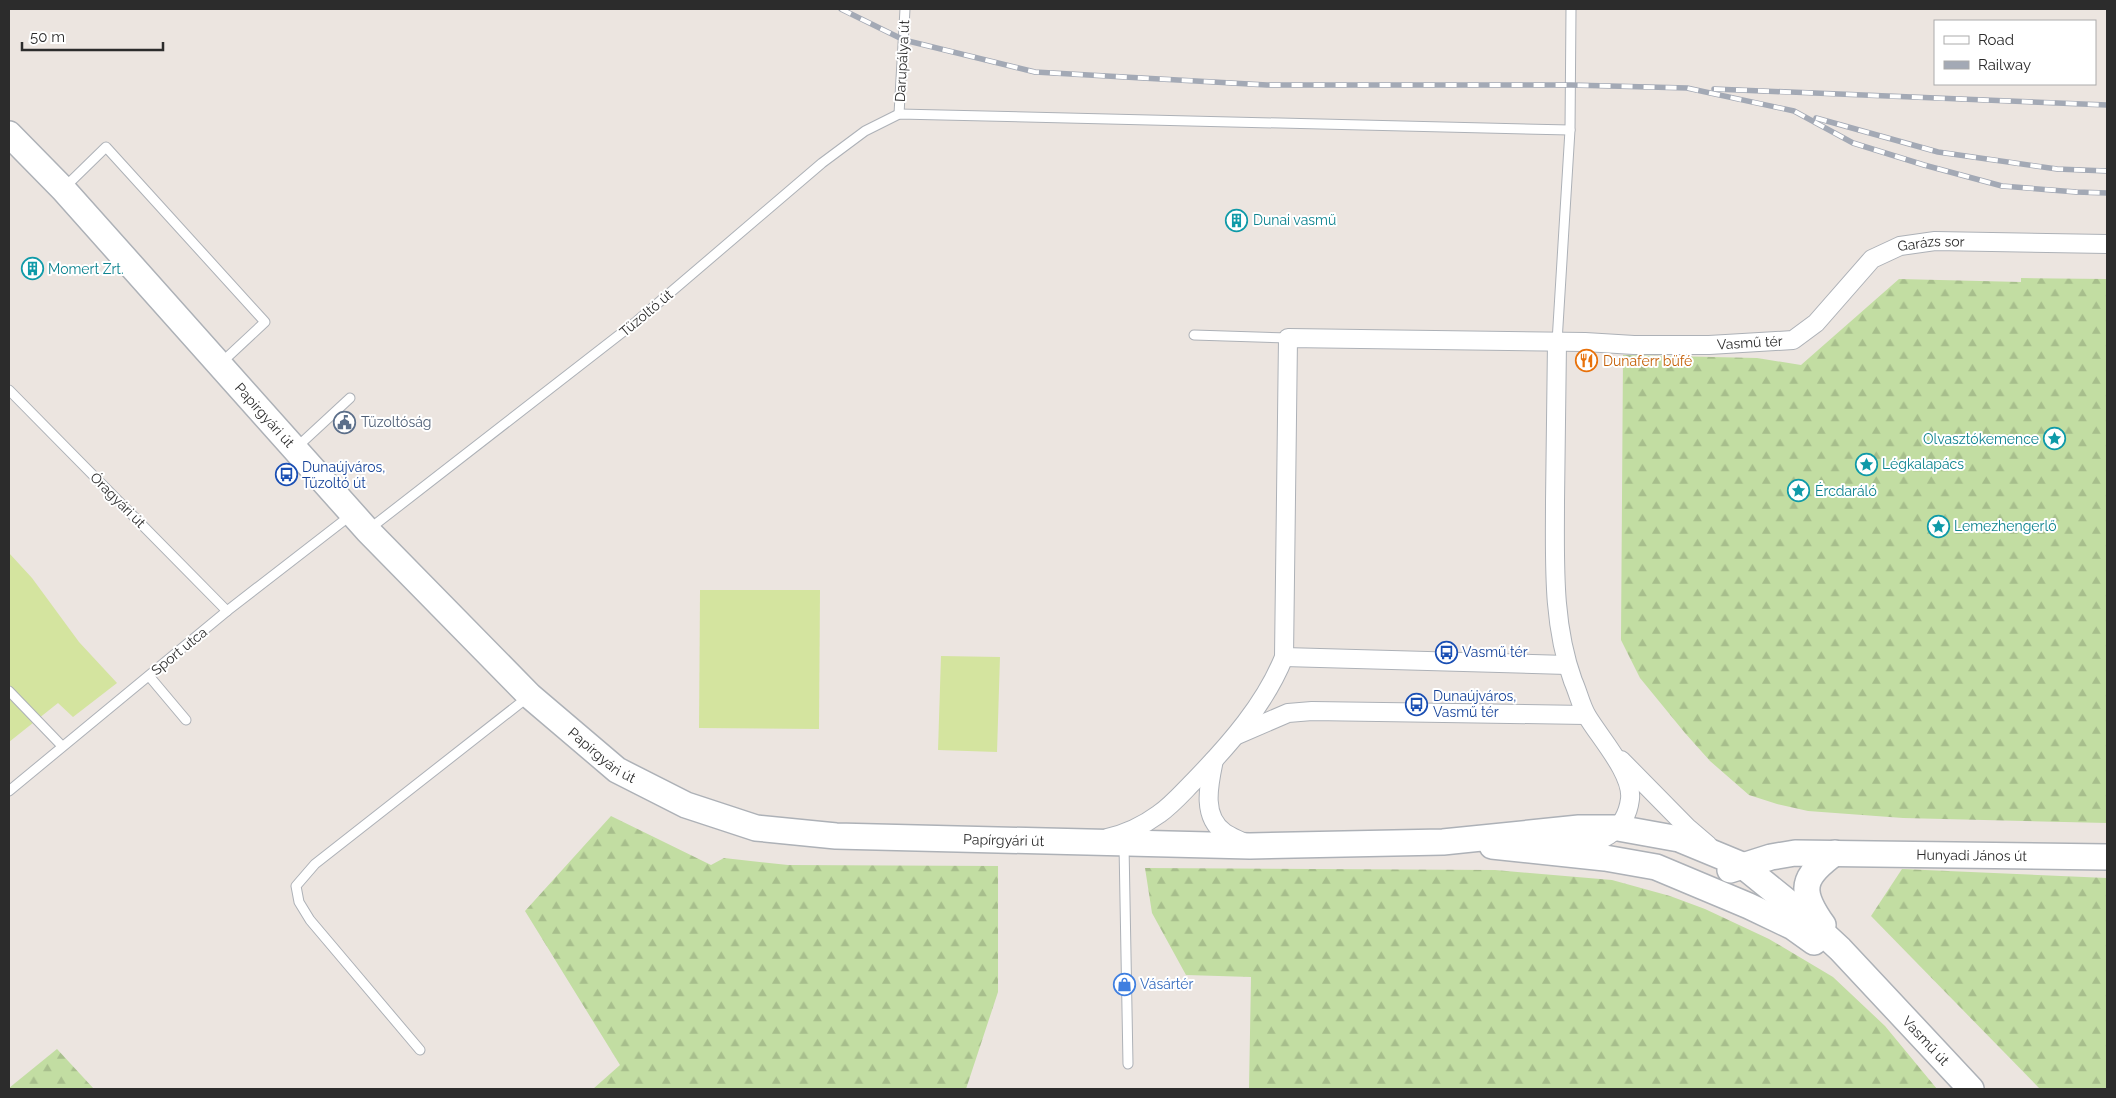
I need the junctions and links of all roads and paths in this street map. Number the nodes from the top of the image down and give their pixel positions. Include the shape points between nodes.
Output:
1 (905, 9) edge
2 (1571, 9) edge
3 (899, 114) junction
4 (1570, 130) junction
5 (9, 134) edge
6 (63, 189) junction
7 (2107, 244) edge
8 (1194, 335) dead end
9 (1288, 338) junction
10 (1793, 340) joint
11 (1556, 342) junction
12 (220, 364) junction
13 (9, 390) edge
14 (350, 398) dead end
15 (295, 449) junction
16 (360, 522) junction
17 (227, 611) junction
18 (1284, 657) junction
19 (1567, 665) junction
20 (149, 676) junction
21 (9, 691) edge
22 (530, 696) junction
23 (1586, 715) junction
24 (186, 720) dead end
25 (1234, 736) junction
26 (62, 746) junction
27 (1609, 748) junction
28 (1214, 760) junction
29 (9, 791) edge
30 (1618, 828) junction
31 (1089, 842) junction
32 (1124, 842) junction
33 (1443, 842) junction
34 (1250, 846) junction
35 (1533, 850) junction
36 (1835, 853) junction
37 (2107, 857) edge
38 (1742, 866) junction
39 (1656, 867) junction
40 (1840, 949) junction
41 (1879, 992) junction
42 (420, 1050) dead end
43 (1128, 1064) dead end
44 (1971, 1089) edge

1 - 3 lane, Darupálya út
2 - 4 lane
3 - 4 lane
3 - 16 lane, Tűzoltó út via 865,130 822,163 637,321 392,512
4 - 11 lane
5 - 6 street, Papírgyári út
6 - 12 street, Papírgyári út
6 - 12 lane via 106,147 265,322
7 - 10 street, Garázs sor via 1936,241 1900,246 1872,259 1816,323
8 - 9 lane
9 - 11 street, Vasmű tér
9 - 18 street
10 - 11 street, Vasmű tér via 1709,345
11 - 19 street via 1554,581
12 - 15 street, Papírgyári út
13 - 17 lane, Óragyári út
14 - 15 lane
15 - 16 street, Papírgyári út
16 - 17 lane, Sport utca
16 - 22 street, Papírgyári út
17 - 20 lane, Sport utca
18 - 19 street
18 - 25 street via 1275,680
19 - 23 street
20 - 24 lane
20 - 26 lane, Sport utca
21 - 26 lane
22 - 31 street, Papírgyári út via 617,770 686,805 756,828 836,836
22 - 42 lane via 315,864 296,886 299,902 310,920
23 - 25 street via 1312,710 1288,713
23 - 27 street
25 - 28 street
26 - 29 lane, Sport utca
27 - 30 street via 1625,776 1630,797 1627,815
27 - 38 street via 1694,833
28 - 31 street via 1158,815 1119,835
28 - 34 street via 1208,789 1213,820 1224,832
30 - 33 street via 1579,828
30 - 35 street via 1603,840 1581,847
30 - 38 street via 1679,839
31 - 32 street, Papírgyári út
32 - 34 street, Papírgyári út
32 - 43 lane
33 - 34 street, Papírgyári út
33 - 35 street
35 - 39 street
36 - 37 street, Hunyadi János út
36 - 38 street, Hunyadi János út via 1795,853
36 - 40 street via 1816,867 1806,889 1815,914
38 - 39 street via 1709,875
38 - 40 street
39 - 41 street via 1794,927
40 - 41 street
41 - 44 street, Vasmű út

